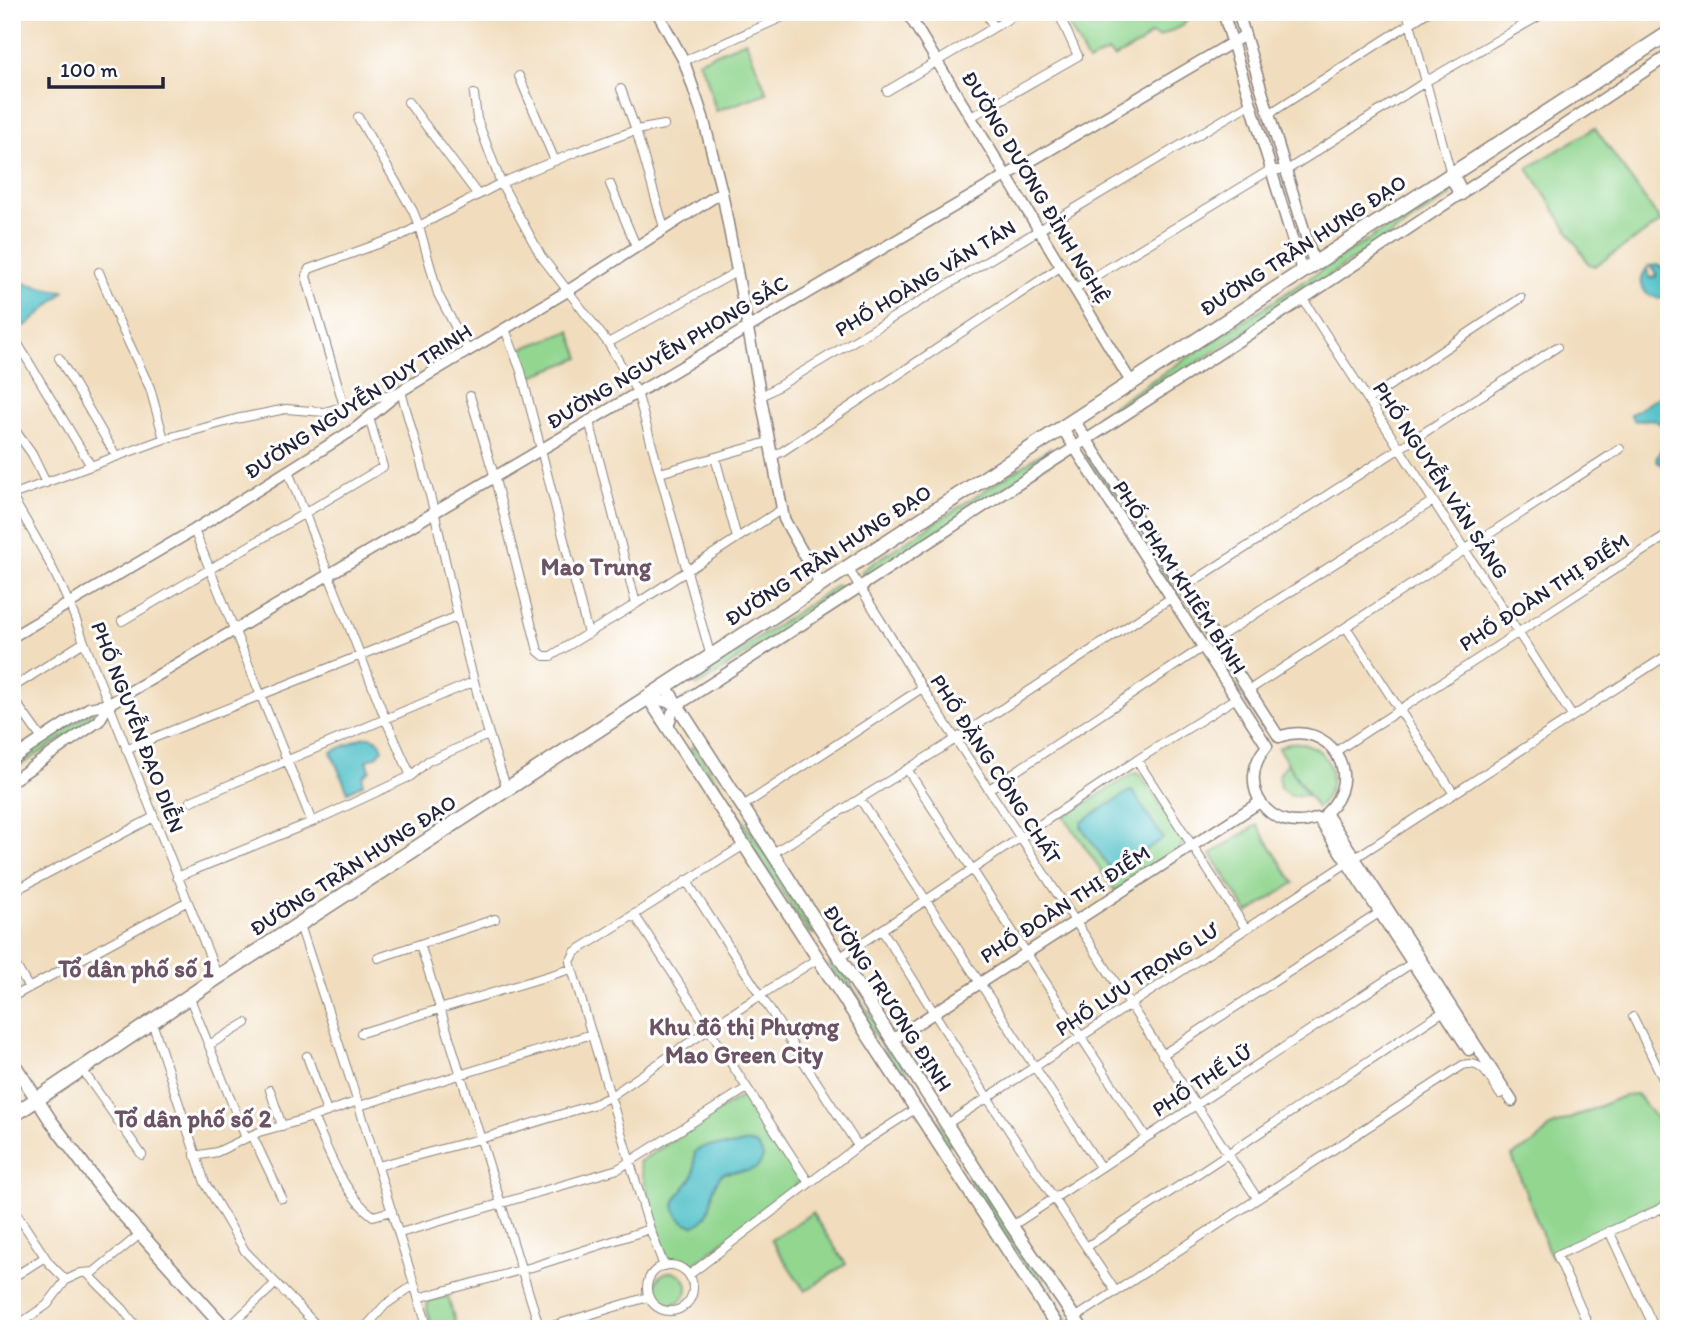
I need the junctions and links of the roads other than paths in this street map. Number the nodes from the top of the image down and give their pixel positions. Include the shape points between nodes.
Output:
1 (657, 12) edge
2 (794, 12) edge
3 (907, 12) edge
4 (985, 12) edge
5 (1020, 12) edge
6 (1058, 12) edge
7 (1223, 12) edge
8 (1238, 12) edge
9 (1407, 12) edge
10 (1428, 12) edge
11 (1546, 12) edge
12 (1411, 25) junction
13 (994, 27) junction
14 (1669, 33) edge
15 (1245, 35) junction
16 (1232, 42) junction
17 (1669, 55) edge
18 (937, 60) junction
19 (684, 61) junction
20 (519, 76) dead end
21 (1425, 82) junction
22 (621, 89) dead end
23 (887, 91) dead end
24 (474, 94) dead end
25 (408, 102) dead end
26 (1251, 103) junction
27 (1269, 114) junction
28 (358, 117) dead end
29 (971, 117) junction
30 (664, 125) dead end
31 (635, 130) junction
32 (555, 161) junction
33 (1270, 170) junction
34 (1287, 170) junction
35 (1451, 174) junction
36 (1005, 175) junction
37 (501, 183) junction
38 (610, 184) dead end
39 (722, 192) junction
40 (1461, 193) junction
41 (478, 195) junction
42 (419, 226) junction
43 (664, 228) junction
44 (1038, 230) junction
45 (636, 246) junction
46 (1060, 267) junction
47 (1308, 267) junction
48 (737, 271) junction
49 (99, 272) dead end
50 (1074, 289) junction
51 (566, 292) junction
52 (1521, 298) dead end
53 (1303, 299) junction
54 (747, 327) junction
55 (505, 329) junction
56 (12, 334) edge
57 (608, 343) junction
58 (1557, 347) dead end
59 (468, 351) junction
60 (59, 358) dead end
61 (1132, 382) junction
62 (401, 391) junction
63 (637, 392) junction
64 (470, 396) dead end
65 (762, 396) junction
66 (1368, 400) junction
67 (344, 406) junction
68 (369, 417) junction
69 (589, 420) junction
70 (1074, 420) junction
71 (12, 426) edge
72 (1062, 428) junction
73 (164, 439) junction
74 (1087, 440) junction
75 (768, 442) junction
76 (1074, 448) junction
77 (1399, 449) junction
78 (1620, 449) dead end
79 (539, 450) junction
80 (116, 456) junction
81 (715, 457) junction
82 (771, 457) junction
83 (91, 466) junction
84 (288, 471) junction
85 (660, 473) junction
86 (494, 475) junction
87 (46, 483) junction
88 (12, 496) edge
89 (1433, 501) junction
90 (782, 509) junction
91 (304, 513) junction
92 (434, 513) junction
93 (194, 530) junction
94 (1669, 534) edge
95 (737, 538) junction
96 (1465, 550) junction
97 (848, 568) junction
98 (209, 571) junction
99 (685, 571) junction
100 (328, 574) junction
101 (821, 585) junction
102 (860, 588) junction
103 (1183, 588) junction
104 (1171, 598) junction
105 (71, 603) junction
106 (636, 604) junction
107 (456, 617) junction
108 (122, 621) dead end
109 (1346, 627) junction
110 (234, 630) junction
111 (1518, 632) junction
112 (587, 634) junction
113 (12, 637) edge
114 (1216, 639) junction
115 (84, 642) junction
116 (1203, 648) junction
117 (361, 654) junction
118 (1669, 654) edge
119 (711, 657) junction
120 (473, 682) junction
121 (665, 686) junction
122 (12, 688) edge
123 (922, 688) junction
124 (1249, 690) junction
125 (259, 696) junction
126 (12, 697) edge
127 (648, 697) junction
128 (1236, 698) junction
129 (109, 704) junction
130 (678, 705) junction
131 (1401, 710) junction
132 (1572, 716) junction
133 (386, 718) junction
134 (668, 728) junction
135 (488, 735) junction
136 (956, 738) junction
137 (42, 739) junction
138 (126, 750) junction
139 (1335, 752) junction
140 (12, 759) edge
141 (1137, 760) junction
142 (286, 761) junction
143 (907, 769) junction
144 (411, 776) junction
145 (13, 779) edge
146 (508, 789) junction
147 (989, 789) junction
148 (1454, 794) junction
149 (860, 799) junction
150 (191, 801) dead end
151 (1260, 802) junction
152 (743, 806) junction
153 (1322, 816) junction
154 (154, 817) junction
155 (312, 822) junction
156 (1021, 838) junction
157 (744, 845) junction
158 (1192, 845) junction
159 (773, 853) junction
160 (1351, 861) junction
161 (972, 870) junction
162 (177, 877) junction
163 (686, 880) junction
164 (12, 892) edge
165 (927, 900) junction
166 (186, 902) junction
167 (1379, 913) junction
168 (634, 914) junction
169 (495, 919) dead end
170 (1075, 921) junction
171 (300, 925) junction
172 (1246, 929) junction
173 (882, 930) junction
174 (421, 944) junction
175 (836, 953) junction
176 (1025, 954) junction
177 (378, 958) dead end
178 (12, 959) edge
179 (817, 959) junction
180 (1412, 963) junction
181 (571, 969) junction
182 (218, 977) junction
183 (980, 983) junction
184 (29, 988) junction
185 (189, 996) junction
186 (762, 996) junction
187 (12, 997) edge
188 (1129, 1005) junction
189 (441, 1008) junction
190 (1444, 1011) junction
191 (935, 1012) junction
192 (1633, 1017) dead end
193 (152, 1022) junction
194 (246, 1023) dead end
195 (709, 1028) junction
196 (360, 1033) dead end
197 (592, 1034) junction
198 (1079, 1037) junction
199 (892, 1040) junction
200 (209, 1045) junction
201 (1469, 1050) dead end
202 (1162, 1055) junction
203 (307, 1056) dead end
204 (12, 1061) edge
205 (1034, 1067) junction
206 (81, 1068) junction
207 (460, 1074) junction
208 (747, 1088) junction
209 (270, 1090) dead end
210 (1669, 1091) edge
211 (1500, 1094) dead end
212 (611, 1096) junction
213 (987, 1097) junction
214 (37, 1100) junction
215 (1512, 1101) dead end
216 (359, 1103) junction
217 (1195, 1105) junction
218 (915, 1109) junction
219 (327, 1112) junction
220 (12, 1116) edge
221 (313, 1117) junction
222 (947, 1124) junction
223 (282, 1126) junction
224 (249, 1137) junction
225 (1146, 1137) junction
226 (481, 1139) junction
227 (858, 1146) junction
228 (1226, 1153) junction
229 (142, 1155) dead end
230 (195, 1156) junction
231 (968, 1157) junction
232 (631, 1163) junction
233 (954, 1166) junction
234 (378, 1167) junction
235 (1100, 1167) junction
236 (809, 1184) junction
237 (282, 1198) dead end
238 (1054, 1198) junction
239 (1257, 1198) junction
240 (500, 1202) junction
241 (1666, 1206) edge
242 (12, 1207) edge
243 (393, 1210) junction
244 (1669, 1220) edge
245 (1012, 1226) junction
246 (650, 1229) junction
247 (1609, 1231) junction
248 (400, 1233) junction
249 (139, 1235) junction
250 (1088, 1246) junction
251 (45, 1256) junction
252 (664, 1266) junction
253 (520, 1270) junction
254 (88, 1273) junction
255 (689, 1275) junction
256 (12, 1278) edge
257 (66, 1280) junction
258 (276, 1283) junction
259 (414, 1285) junction
260 (1116, 1292) junction
261 (648, 1297) junction
262 (418, 1298) junction
263 (1078, 1323) edge
264 (12, 1329) edge
265 (138, 1329) edge
266 (227, 1329) edge
267 (320, 1329) edge
268 (364, 1329) edge
269 (428, 1329) edge
270 (541, 1329) edge
271 (1059, 1329) edge
272 (1590, 1329) edge
273 (1655, 1329) edge

1 - 19 street
2 - 19 street
3 - 18 street, ĐƯỜNG DƯƠNG ĐÌNH NGHỆ
4 - 13 street
5 - 13 street
6 - 29 street via 1078,56
7 - 16 street
8 - 15 street
9 - 12 street
10 - 12 street
11 - 21 street
12 - 21 street
12 - 27 street
13 - 18 street
14 - 35 highway, ĐƯỜNG TRẦN HƯNG ĐẠO
15 - 16 street, ĐƯỜNG NGUYỄN PHONG SẮC
15 - 27 street
16 - 26 street
16 - 36 street, ĐƯỜNG NGUYỄN PHONG SẮC
17 - 40 street, ĐƯỜNG TRẦN HƯNG ĐẠO
18 - 23 street
18 - 29 street, ĐƯỜNG DƯƠNG ĐÌNH NGHỆ
19 - 39 street
20 - 32 street
21 - 34 street
21 - 35 street
22 - 31 street
24 - 37 street via 477,119
25 - 41 street
26 - 33 street
26 - 44 street, PHỐ HOÀNG VĂN TÁN
27 - 34 street
28 - 42 street
29 - 36 street, ĐƯỜNG DƯƠNG ĐÌNH NGHỆ
30 - 31 street
31 - 32 street
31 - 43 street
32 - 37 street
33 - 34 street
33 - 47 street
33 - 50 street
34 - 47 street
35 - 40 highway
35 - 47 highway, ĐƯỜNG TRẦN HƯNG ĐẠO
36 - 44 street, ĐƯỜNG DƯƠNG ĐÌNH NGHỆ
36 - 54 street, ĐƯỜNG NGUYỄN PHONG SẮC
37 - 41 street
37 - 51 street via 541,257
38 - 45 street
39 - 43 street, ĐƯỜNG NGUYỄN DUY TRINH
39 - 48 street
40 - 53 street, ĐƯỜNG TRẦN HƯNG ĐẠO
41 - 42 street
42 - 59 street via 438,293
42 - 67 street via 306,272
43 - 45 street, ĐƯỜNG NGUYỄN DUY TRINH
44 - 46 street, ĐƯỜNG DƯƠNG ĐÌNH NGHỆ
44 - 65 street, PHỐ HOÀNG VĂN TÁN
45 - 51 street, ĐƯỜNG NGUYỄN DUY TRINH
46 - 50 street, ĐƯỜNG DƯƠNG ĐÌNH NGHỆ
46 - 82 street
47 - 61 highway, ĐƯỜNG TRẦN HƯNG ĐẠO
48 - 54 street
48 - 57 street
49 - 73 street via 150,388
50 - 61 street, ĐƯỜNG DƯƠNG ĐÌNH NGHỆ
51 - 55 street, ĐƯỜNG NGUYỄN DUY TRINH
51 - 57 street
52 - 66 street
53 - 66 street, PHỐ NGUYỄN VĂN SẢNG
53 - 74 street, ĐƯỜNG TRẦN HƯNG ĐẠO
54 - 63 street, ĐƯỜNG NGUYỄN PHONG SẮC
54 - 65 street
55 - 59 street, ĐƯỜNG NGUYỄN DUY TRINH
55 - 79 street via 521,371
56 - 83 street
57 - 63 street
58 - 77 street
59 - 62 street, ĐƯỜNG NGUYỄN DUY TRINH
60 - 80 street
61 - 70 highway, ĐƯỜNG TRẦN HƯNG ĐẠO
62 - 67 street
62 - 68 street, ĐƯỜNG NGUYỄN DUY TRINH
62 - 92 street
63 - 69 street, ĐƯỜNG NGUYỄN PHONG SẮC
63 - 85 street
64 - 86 street
65 - 75 street
66 - 77 street, PHỐ NGUYỄN VĂN SẢNG
67 - 73 street via 324,412 274,410
68 - 84 street, ĐƯỜNG NGUYỄN DUY TRINH
68 - 91 street via 383,467
69 - 79 street, ĐƯỜNG NGUYỄN PHONG SẮC
69 - 106 street
70 - 72 highway, ĐƯỜNG TRẦN HƯNG ĐẠO
70 - 74 street, PHỐ PHẠM KHIÊM BÍNH
71 - 87 street
72 - 76 street, PHỐ PHẠM KHIÊM BÍNH
72 - 97 highway, ĐƯỜNG TRẦN HƯNG ĐẠO
73 - 80 street
74 - 76 street, ĐƯỜNG TRẦN HƯNG ĐẠO
74 - 103 street, PHỐ PHẠM KHIÊM BÍNH
75 - 81 street
75 - 82 street
76 - 102 street, ĐƯỜNG TRẦN HƯNG ĐẠO
76 - 104 street, PHỐ PHẠM KHIÊM BÍNH
77 - 89 street, PHỐ NGUYỄN VĂN SẢNG
77 - 103 street
78 - 96 street
79 - 86 street, ĐƯỜNG NGUYỄN PHONG SẮC
79 - 112 street
80 - 83 street
81 - 85 street
81 - 95 street
82 - 90 street
83 - 87 street
84 - 91 street
84 - 93 street, ĐƯỜNG NGUYỄN DUY TRINH
85 - 99 street
86 - 92 street, ĐƯỜNG NGUYỄN PHONG SẮC
86 - 112 street via 538,651 551,656
87 - 88 street
88 - 105 street, PHỐ NGUYỄN ĐẠO DIỄN
89 - 96 street, PHỐ NGUYỄN VĂN SẢNG
89 - 114 street
90 - 95 street
90 - 101 street via 788,529
91 - 98 street
91 - 100 street
92 - 100 street, ĐƯỜNG NGUYỄN PHONG SẮC
92 - 107 street
93 - 98 street
93 - 105 street, ĐƯỜNG NGUYỄN DUY TRINH
94 - 111 street, PHỐ ĐOÀN THỊ ĐIỂM
95 - 99 street
96 - 109 street
96 - 111 street, PHỐ NGUYỄN VĂN SẢNG
97 - 101 highway, ĐƯỜNG TRẦN HƯNG ĐẠO
97 - 102 street, PHỐ ĐẶNG CÔNG CHẤT
98 - 108 street
98 - 110 street
99 - 106 street
99 - 119 street
100 - 110 street, ĐƯỜNG NGUYỄN PHONG SẮC
100 - 117 street
101 - 119 highway, ĐƯỜNG TRẦN HƯNG ĐẠO
102 - 123 street, PHỐ ĐẶNG CÔNG CHẤT
102 - 130 street, ĐƯỜNG TRẦN HƯNG ĐẠO
103 - 114 street, PHỐ PHẠM KHIÊM BÍNH
104 - 116 street, PHỐ PHẠM KHIÊM BÍNH
104 - 136 street
105 - 113 street, ĐƯỜNG NGUYỄN DUY TRINH
105 - 115 street, PHỐ NGUYỄN ĐẠO DIỄN
106 - 112 street
107 - 117 street
107 - 120 street
109 - 124 street
109 - 131 street
110 - 125 street
110 - 129 street, ĐƯỜNG NGUYỄN PHONG SẮC
111 - 131 street, PHỐ ĐOÀN THỊ ĐIỂM
111 - 132 street, PHỐ NGUYỄN VĂN SẢNG
114 - 124 street, PHỐ PHẠM KHIÊM BÍNH
115 - 122 street
115 - 129 street, PHỐ NGUYỄN ĐẠO DIỄN
116 - 128 street, PHỐ PHẠM KHIÊM BÍNH
116 - 147 street
117 - 125 street
117 - 133 street
118 - 132 street, PHỐ LƯU TRỌNG LƯ
119 - 121 highway, ĐƯỜNG TRẦN HƯNG ĐẠO
120 - 133 street
120 - 135 street
121 - 127 highway, ĐƯỜNG TRẦN HƯNG ĐẠO
121 - 130 main road, ĐƯỜNG TRƯƠNG ĐỊNH
123 - 136 street, PHỐ ĐẶNG CÔNG CHẤT
123 - 152 street
124 - 139 street, PHỐ PHẠM KHIÊM BÍNH via 1279,737 1307,733
125 - 138 street
125 - 142 street
126 - 137 street
127 - 130 street
127 - 134 main road, ĐƯỜNG TRƯƠNG ĐỊNH
127 - 146 highway, ĐƯỜNG TRẦN HƯNG ĐẠO
128 - 141 street
128 - 151 street, PHỐ PHẠM KHIÊM BÍNH via 1267,746 1254,770
129 - 137 street, ĐƯỜNG NGUYỄN PHONG SẮC via 89,708
129 - 138 street, PHỐ NGUYỄN ĐẠO DIỄN
129 - 145 street, ĐƯỜNG NGUYỄN PHONG SẮC via 99,721
130 - 134 street
130 - 152 main road, ĐƯỜNG TRƯƠNG ĐỊNH
131 - 139 street, PHỐ ĐOÀN THỊ ĐIỂM
131 - 148 street
132 - 148 street, PHỐ LƯU TRỌNG LƯ
133 - 142 street
133 - 144 street
134 - 157 main road, ĐƯỜNG TRƯƠNG ĐỊNH
135 - 144 street via 428,761
135 - 146 street
136 - 143 street
136 - 147 street, PHỐ ĐẶNG CÔNG CHẤT
137 - 140 street, ĐƯỜNG NGUYỄN PHONG SẮC
138 - 154 street, PHỐ NGUYỄN ĐẠO DIỄN
139 - 153 street via 1343,783 1337,801
141 - 156 street
141 - 158 street
142 - 150 street
142 - 155 street
143 - 149 street
143 - 161 street
144 - 155 street
146 - 171 highway, ĐƯỜNG TRẦN HƯNG ĐẠO
147 - 156 street, PHỐ ĐẶNG CÔNG CHẤT
148 - 160 street, PHỐ LƯU TRỌNG LƯ
149 - 159 street
149 - 165 street
151 - 153 street via 1284,820 1305,822
151 - 158 street, PHỐ ĐOÀN THỊ ĐIỂM
152 - 159 main road, ĐƯỜNG TRƯƠNG ĐỊNH
153 - 160 street
154 - 162 street, PHỐ NGUYỄN ĐẠO DIỄN
154 - 164 street
155 - 162 street
156 - 161 street
156 - 170 street, PHỐ ĐẶNG CÔNG CHẤT
157 - 163 street
157 - 179 main road, ĐƯỜNG TRƯƠNG ĐỊNH
158 - 170 street, PHỐ ĐOÀN THỊ ĐIỂM
158 - 172 street
159 - 175 main road, ĐƯỜNG TRƯƠNG ĐỊNH
160 - 167 street
160 - 172 street, PHỐ LƯU TRỌNG LƯ
160 - 215 street
161 - 165 street
161 - 176 street
162 - 166 street, PHỐ NGUYỄN ĐẠO DIỄN
163 - 168 street
163 - 186 street
165 - 173 street
165 - 183 street
166 - 182 street, PHỐ NGUYỄN ĐẠO DIỄN
166 - 184 street
167 - 180 street
167 - 202 street
168 - 181 street via 575,952
168 - 195 street
169 - 174 street
170 - 176 street, PHỐ ĐOÀN THỊ ĐIỂM
170 - 188 street, PHỐ ĐẶNG CÔNG CHẤT
171 - 182 highway, ĐƯỜNG TRẦN HƯNG ĐẠO
171 - 216 street
172 - 188 street, PHỐ LƯU TRỌNG LƯ
173 - 175 street
173 - 191 street
174 - 177 street
174 - 189 street
175 - 179 main road
175 - 199 main road, ĐƯỜNG TRƯƠNG ĐỊNH
176 - 183 street, PHỐ ĐOÀN THỊ ĐIỂM
176 - 198 street
178 - 184 street
179 - 186 street
179 - 218 main road, ĐƯỜNG TRƯƠNG ĐỊNH
180 - 190 street
180 - 217 street, PHỐ THẾ LỮ
181 - 189 street
181 - 197 street
182 - 185 highway, ĐƯỜNG TRẦN HƯNG ĐẠO
183 - 191 street, PHỐ ĐOÀN THỊ ĐIỂM
183 - 205 street
184 - 187 street
185 - 193 highway, ĐƯỜNG TRẦN HƯNG ĐẠO
185 - 200 street
186 - 195 street
186 - 227 street
188 - 198 street, PHỐ LƯU TRỌNG LƯ
188 - 202 street, PHỐ ĐẶNG CÔNG CHẤT
189 - 196 street
189 - 207 street
190 - 201 street
190 - 228 street
191 - 199 street, PHỐ ĐOÀN THỊ ĐIỂM
191 - 213 street
192 - 210 street
193 - 206 highway, ĐƯỜNG TRẦN HƯNG ĐẠO
193 - 230 street
194 - 200 street
195 - 208 street
195 - 212 street
197 - 207 street
197 - 212 street
198 - 205 street, PHỐ LƯU TRỌNG LƯ
198 - 225 street
199 - 222 main road, ĐƯỜNG TRƯƠNG ĐỊNH
200 - 224 street
202 - 217 street, PHỐ ĐẶNG CÔNG CHẤT
203 - 219 street
204 - 214 main road
205 - 213 street, PHỐ LƯU TRỌNG LƯ
205 - 235 street
206 - 214 highway, ĐƯỜNG TRẦN HƯNG ĐẠO
206 - 229 street
207 - 216 street
207 - 226 street
208 - 232 street
208 - 236 street
209 - 223 street
211 - 239 street via 1481,1066 1463,1065
212 - 226 street
212 - 232 street
213 - 222 street, PHỐ LƯU TRỌNG LƯ
213 - 238 street
214 - 220 highway, ĐƯỜNG TRẦN HƯNG ĐẠO
214 - 249 main road
216 - 219 street
216 - 234 street
217 - 225 street, PHỐ THẾ LỮ
217 - 228 street, PHỐ ĐẶNG CÔNG CHẤT
218 - 227 street
218 - 233 main road, ĐƯỜNG TRƯƠNG ĐỊNH
219 - 221 street
221 - 223 street
221 - 243 street via 341,1176 364,1209 373,1216
222 - 231 main road, ĐƯỜNG TRƯƠNG ĐỊNH
223 - 224 street
224 - 230 street via 217,1152
224 - 237 street
225 - 235 street, PHỐ THẾ LỮ
226 - 234 street
226 - 240 street
227 - 236 street
228 - 239 street, PHỐ ĐẶNG CÔNG CHẤT
228 - 250 street
230 - 258 street via 244,1251
231 - 233 main road
231 - 245 main road, ĐƯỜNG TRƯƠNG ĐỊNH
232 - 240 street
232 - 246 street
233 - 271 main road, ĐƯỜNG TRƯƠNG ĐỊNH
234 - 243 street
235 - 238 street, PHỐ THẾ LỮ
236 - 255 street
238 - 245 street, PHỐ THẾ LỮ
238 - 250 street
239 - 260 street
240 - 248 street
240 - 253 street
241 - 244 street
241 - 247 street
242 - 251 street
243 - 248 street
245 - 263 main road, ĐƯỜNG TRƯƠNG ĐỊNH
246 - 252 street
246 - 253 street
247 - 272 street via 1557,1255
247 - 273 street
248 - 259 street
249 - 254 street
249 - 266 main road
250 - 260 street
251 - 256 street
251 - 257 street
252 - 255 street via 678,1266
252 - 261 street via 650,1276
253 - 262 street
253 - 270 street
254 - 257 street
254 - 265 street
255 - 261 street via 692,1295 681,1308 663,1310
257 - 264 street via 47,1305
258 - 266 street
258 - 267 street
259 - 262 street
259 - 268 street via 385,1304
260 - 263 street
261 - 270 street
262 - 269 street

